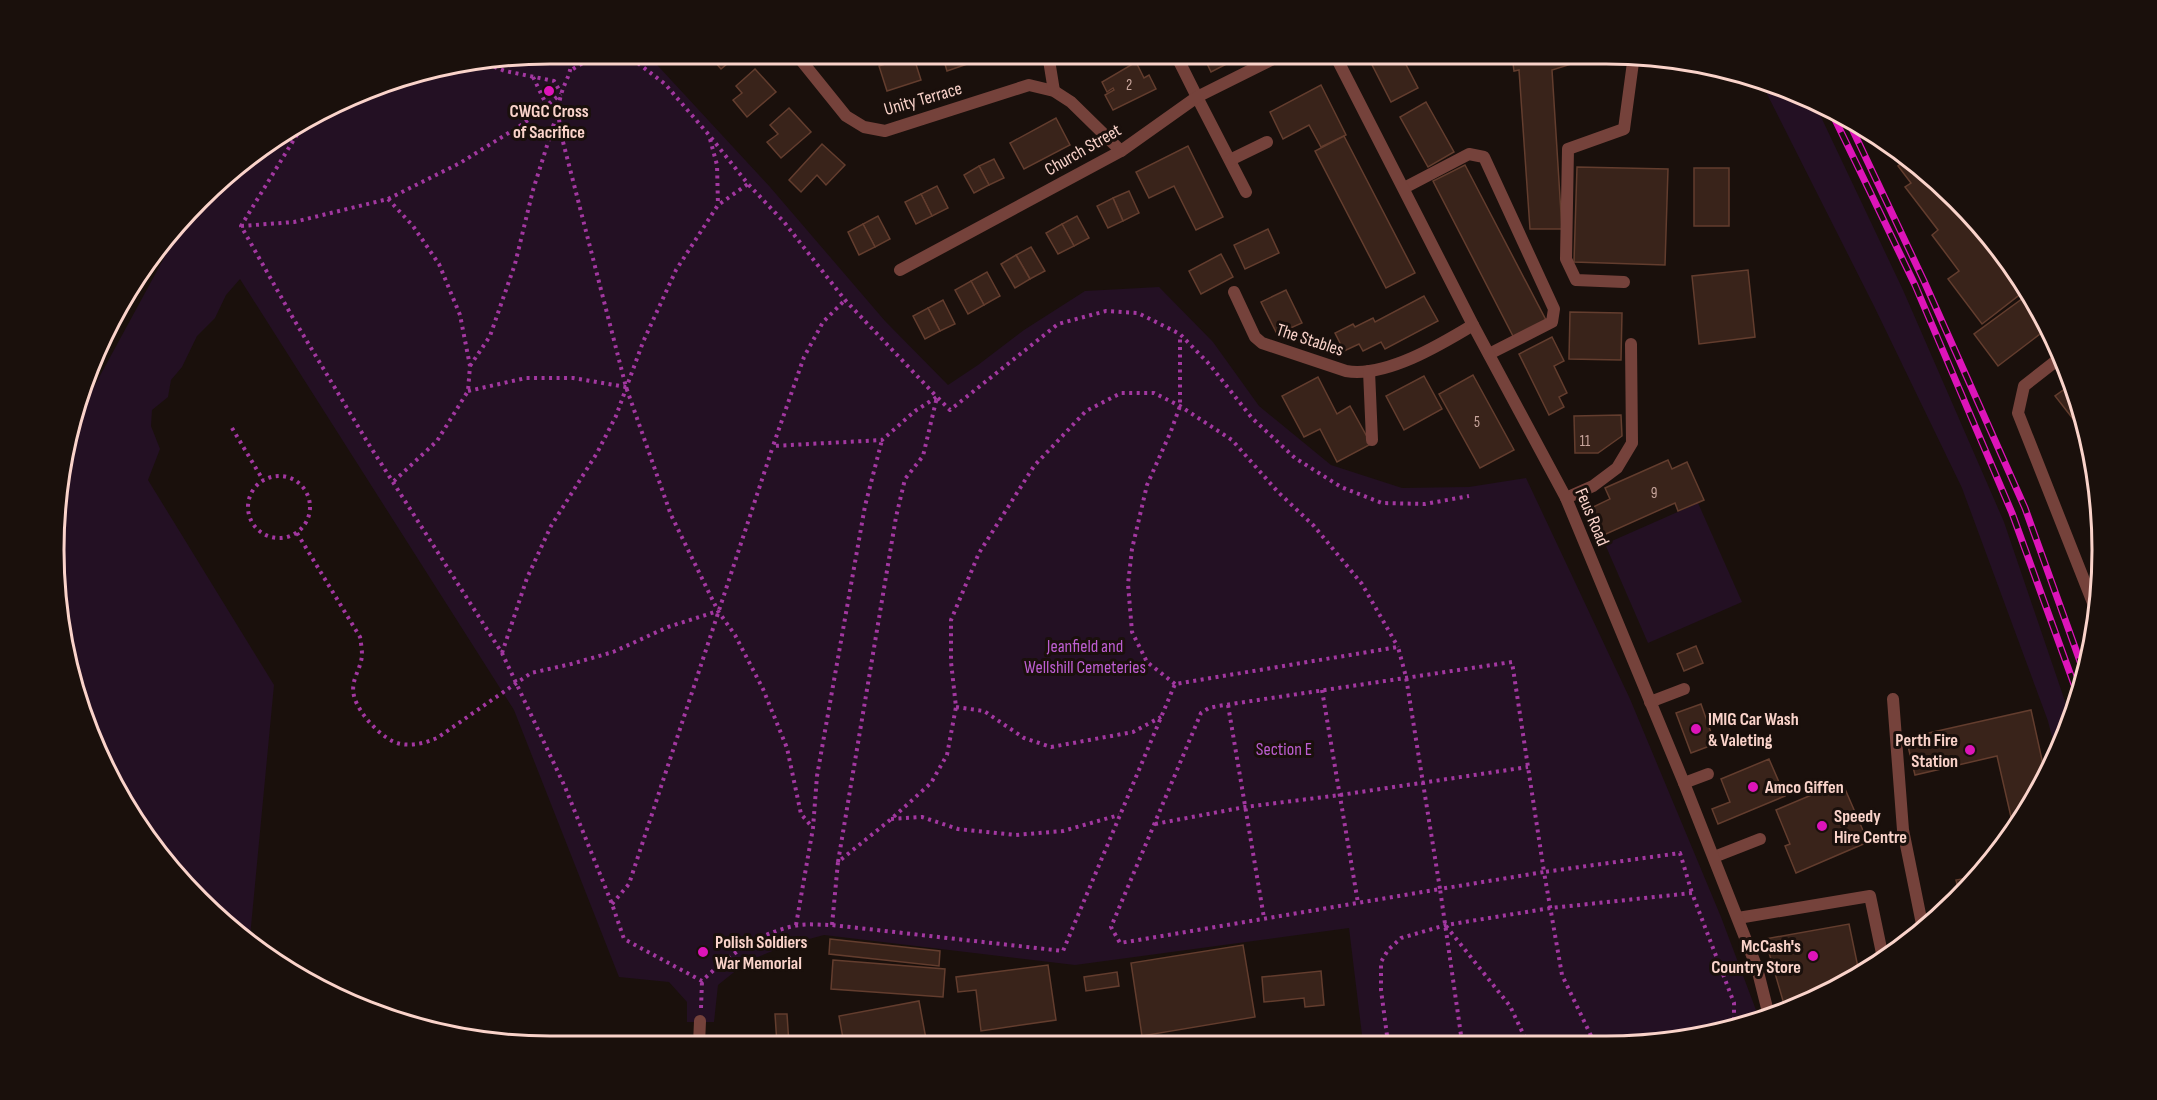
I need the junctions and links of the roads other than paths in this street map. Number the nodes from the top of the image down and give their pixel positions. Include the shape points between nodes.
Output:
1 (804, 64) edge
2 (1050, 64) edge
3 (1180, 64) edge
4 (1263, 64) edge
5 (1340, 64) edge
6 (1633, 66) edge
7 (1054, 91) junction
8 (1197, 97) junction
9 (1267, 142) dead end
10 (1121, 151) junction
11 (1230, 160) junction
12 (1404, 188) junction
13 (1246, 192) dead end
14 (900, 270) dead end
15 (1624, 282) dead end
16 (1234, 292) dead end
17 (1473, 325) junction
18 (1631, 344) dead end
19 (1489, 354) junction
20 (2055, 362) edge
21 (1369, 371) junction
22 (1372, 440) dead end
23 (1566, 498) junction
24 (2090, 595) edge
25 (1684, 689) dead end
26 (1893, 699) dead end
27 (1650, 702) junction
28 (1708, 774) dead end
29 (1684, 783) junction
30 (1760, 839) dead end
31 (1714, 857) junction
32 (1738, 918) junction
33 (1921, 920) edge
34 (1881, 951) edge
35 (1767, 1008) edge
36 (700, 1022) road end
37 (699, 1036) edge

1 - 7 street, Unity Terrace via 846,116 864,127 885,131 1029,85
2 - 7 street
3 - 8 street
4 - 8 street, Church Street
5 - 12 street, Feus Road
6 - 15 street via 1624,129 1568,149 1566,259 1576,280
7 - 10 street, Unity Terrace via 1071,102
8 - 10 street, Church Street
8 - 11 street
9 - 11 street
10 - 14 street, Church Street
11 - 13 street
12 - 17 street, Feus Road
12 - 19 street via 1468,153 1484,157 1554,309 1552,322
16 - 21 street, The Stables via 1255,337 1263,343 1346,371
17 - 19 street, Feus Road
17 - 21 street, The Stables via 1400,363
18 - 23 street via 1632,443 1617,468 1593,486
19 - 23 street, Feus Road
20 - 24 street via 2024,386 2018,413
21 - 22 street
23 - 27 street, Feus Road
25 - 27 street
26 - 33 street via 1903,830
27 - 29 street, Feus Road
28 - 29 street
29 - 31 street, Feus Road
30 - 31 street
31 - 32 street, Feus Road
32 - 34 street via 1870,896
32 - 35 street, Feus Road
36 - 37 street

